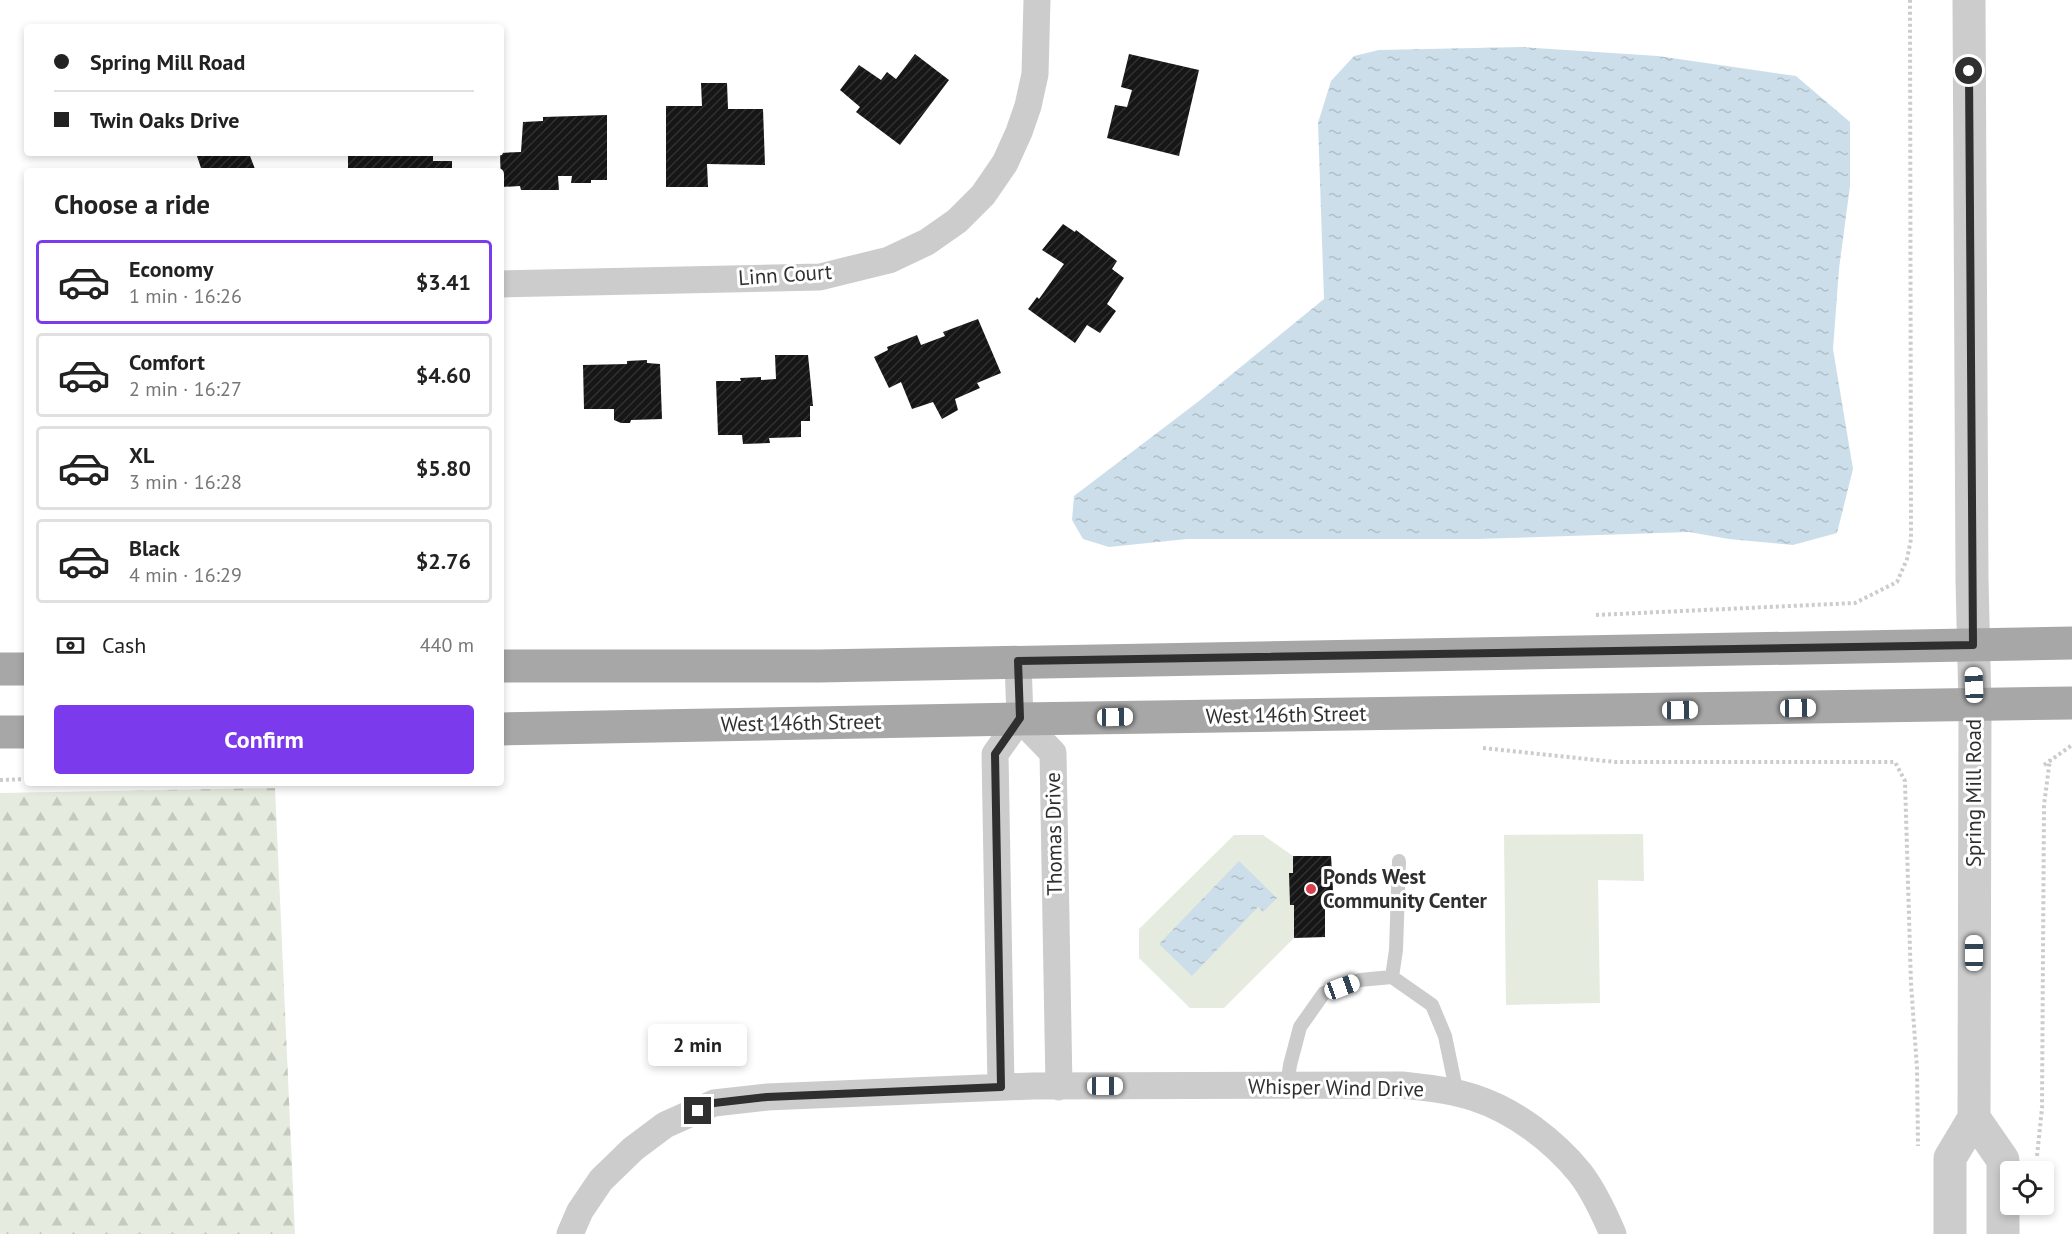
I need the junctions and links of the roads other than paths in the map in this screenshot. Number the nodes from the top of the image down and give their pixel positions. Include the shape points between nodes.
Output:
1 (1037, 0) edge
2 (1969, 0) edge
3 (504, 284) edge
4 (2072, 643) edge
5 (1973, 645) junction
6 (1018, 661) junction
7 (504, 666) edge
8 (0, 669) edge
9 (24, 669) edge
10 (2072, 703) edge
11 (1975, 705) junction
12 (1020, 718) junction
13 (504, 729) edge
14 (0, 732) edge
15 (24, 732) edge
16 (1399, 861) dead end
17 (1392, 977) junction
18 (1287, 1086) junction
19 (1001, 1087) junction
20 (1059, 1087) junction
21 (1457, 1094) junction
22 (1974, 1119) junction
23 (570, 1234) edge
24 (1613, 1234) edge
25 (1950, 1234) edge
26 (2003, 1234) edge

1 - 3 street, Linn Court via 1035,74 1028,106 1005,163 957,221 927,242 889,260 820,277
2 - 5 street, Spring Mill Road
4 - 5 main road
5 - 6 main road
5 - 11 street, Spring Mill Road
6 - 7 main road
6 - 12 street
8 - 9 main road
10 - 11 main road, West 146th Street
11 - 12 main road, West 146th Street
11 - 22 street, Spring Mill Road
12 - 13 main road, West 146th Street
12 - 19 street via 995,754
12 - 20 street, Thomas Drive via 1053,753
14 - 15 main road
16 - 17 lane
17 - 18 lane via 1360,980 1324,993 1300,1027
17 - 21 lane via 1432,1005 1445,1036
18 - 20 street, Whisper Wind Drive
18 - 21 street, Whisper Wind Drive via 1402,1086
19 - 20 street, Whisper Wind Drive
19 - 23 street, Whisper Wind Drive via 767,1097 714,1103 665,1125 633,1149 601,1180
21 - 24 street, Whisper Wind Drive via 1476,1098 1515,1117 1552,1144 1580,1173
22 - 25 street via 1950,1158
22 - 26 street via 2003,1160

